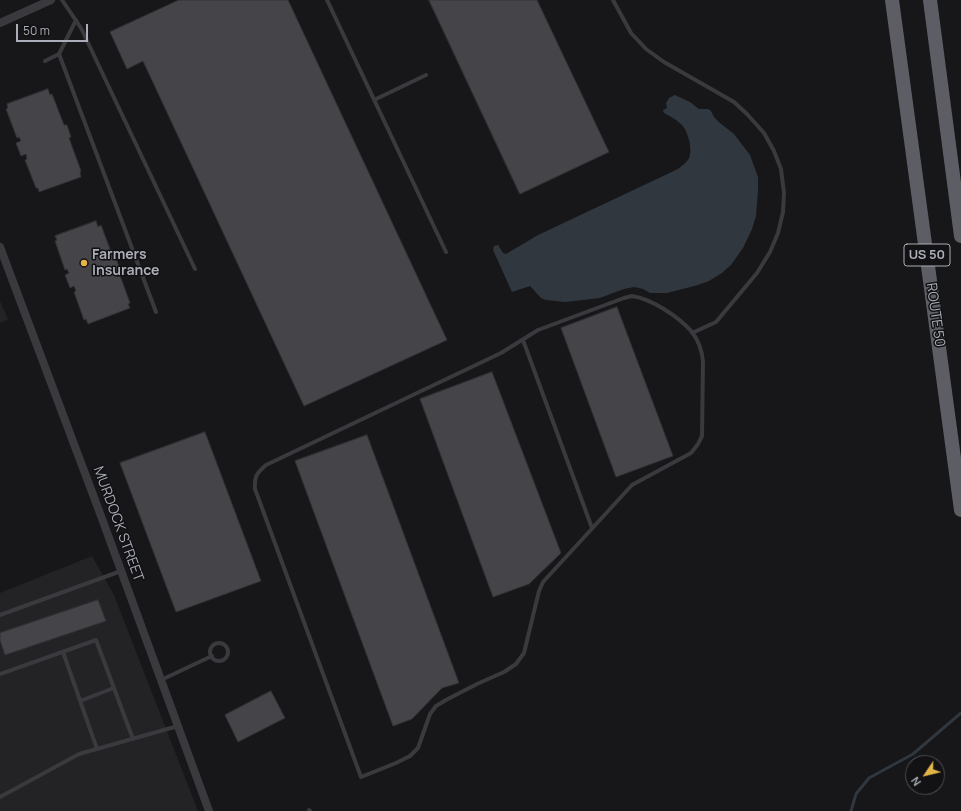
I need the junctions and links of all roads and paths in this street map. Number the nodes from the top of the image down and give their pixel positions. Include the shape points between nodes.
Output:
1 (51, 0) edge
2 (62, 0) edge
3 (326, 0) edge
4 (613, 0) edge
5 (892, 0) edge
6 (930, 0) edge
7 (76, 20) junction
8 (0, 23) edge
9 (59, 54) junction
10 (45, 61) dead end
11 (426, 75) dead end
12 (374, 100) junction
13 (961, 236) edge
14 (0, 247) edge
15 (446, 252) dead end
16 (195, 269) dead end
17 (156, 312) dead end
18 (692, 333) junction
19 (523, 340) junction
20 (961, 510) edge
21 (592, 528) junction
22 (121, 571) junction
23 (0, 615) edge
24 (63, 652) junction
25 (212, 656) junction
26 (0, 674) edge
27 (161, 680) junction
28 (114, 688) junction
29 (80, 701) junction
30 (178, 726) junction
31 (133, 739) junction
32 (97, 749) junction
33 (0, 797) edge
34 (209, 811) edge

1 - 8 street
2 - 7 lane
3 - 12 lane
4 - 18 lane via 631,33 646,49 734,102 747,114 764,133 781,169 783,212 770,252 757,273 716,322
5 - 20 highway, ROUTE 50 / US 50
6 - 13 highway, US 50
7 - 9 lane
7 - 16 lane
9 - 10 lane
9 - 17 lane
11 - 12 lane
12 - 15 lane
14 - 22 street, MURDOCK STREET
18 - 19 lane via 674,316 632,296 538,330
18 - 21 lane via 703,361 701,440 690,453 632,485
19 - 21 lane
19 - 21 lane via 501,353 266,465 258,472 255,489 361,777 410,756 418,748 430,714 436,706 516,664 524,653 543,582
22 - 23 lane
22 - 27 street, MURDOCK STREET
24 - 26 lane
24 - 28 lane via 96,640
24 - 29 lane
25 - 25 lane via 221,661 226,658 228,649 222,644 216,644 211,650
25 - 27 lane
27 - 30 street, MURDOCK STREET
28 - 29 lane
28 - 31 lane
29 - 32 lane
30 - 31 lane
30 - 34 street, MURDOCK STREET
31 - 32 lane
32 - 33 lane via 79,754

